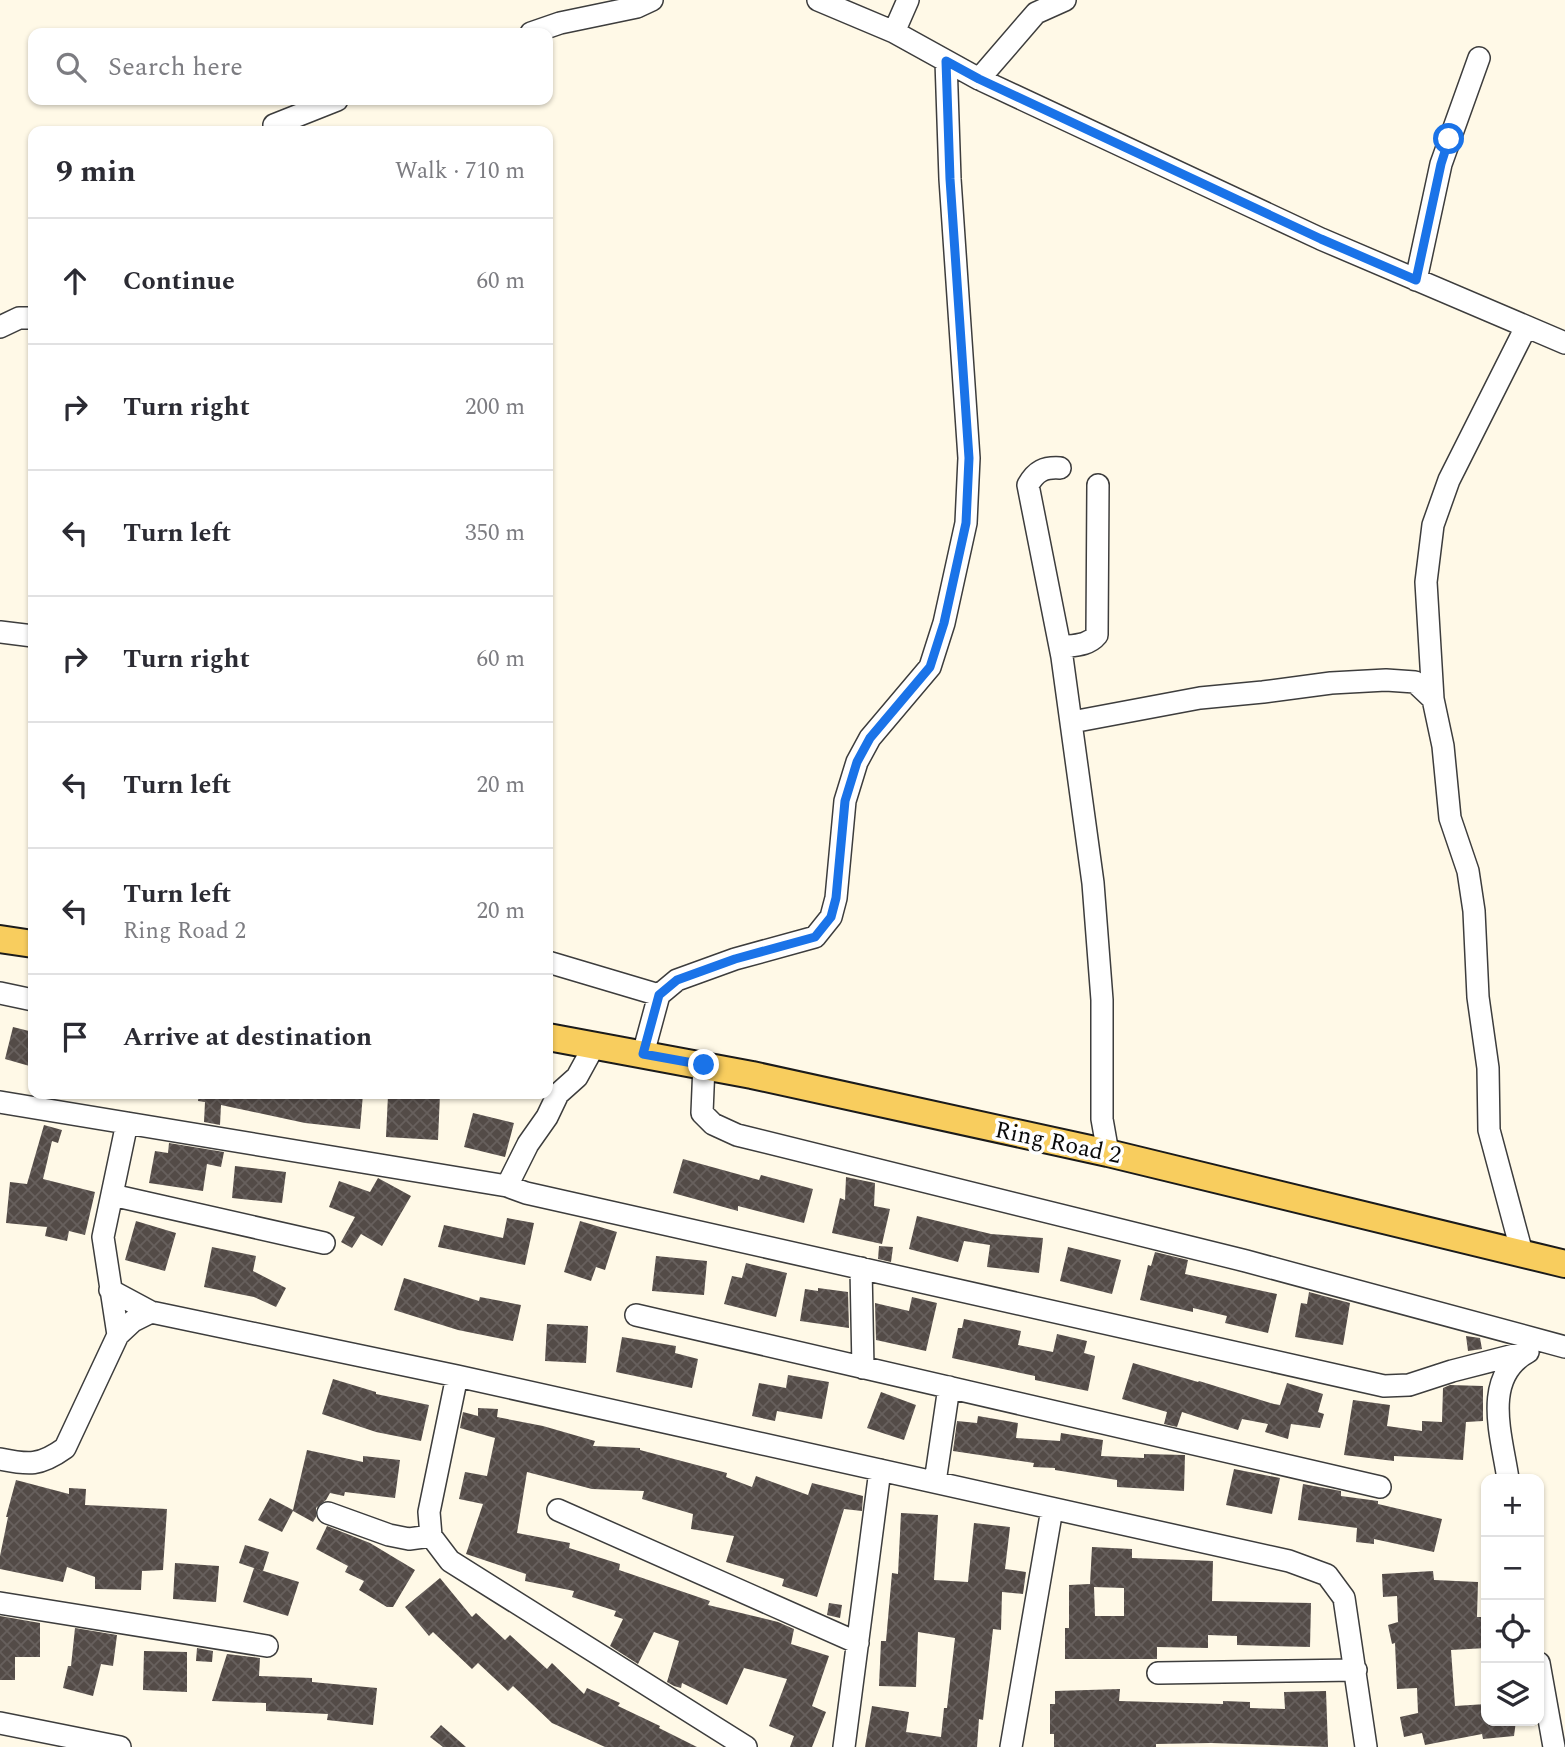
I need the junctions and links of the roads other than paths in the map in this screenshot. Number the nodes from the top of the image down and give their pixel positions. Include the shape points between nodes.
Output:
1 (652, 0) edge
2 (818, 0) edge
3 (908, 0) edge
4 (1065, 0) edge
5 (546, 28) edge
6 (894, 32) junction
7 (1479, 58) dead end
8 (946, 61) junction
9 (979, 79) junction
10 (324, 105) edge
11 (274, 125) dead end
12 (1416, 280) junction
13 (28, 318) edge
14 (0, 327) edge
15 (1526, 327) junction
16 (1565, 344) edge
17 (1060, 468) dead end
18 (1098, 485) dead end
19 (0, 632) edge
20 (28, 635) edge
21 (1060, 647) junction
22 (1433, 699) junction
23 (1072, 722) junction
24 (0, 939) edge
25 (28, 943) edge
26 (553, 963) edge
27 (0, 993) edge
28 (659, 995) junction
29 (28, 999) edge
30 (553, 1038) edge
31 (594, 1046) junction
32 (643, 1054) junction
33 (704, 1065) junction
34 (553, 1093) edge
35 (552, 1099) edge
36 (0, 1102) edge
37 (127, 1123) junction
38 (1108, 1153) junction
39 (507, 1186) junction
40 (112, 1195) junction
41 (324, 1243) dead end
42 (1522, 1253) junction
43 (1565, 1264) edge
44 (861, 1268) junction
45 (110, 1290) junction
46 (151, 1312) junction
47 (636, 1315) dead end
48 (118, 1335) junction
49 (1561, 1347) edge
50 (1525, 1352) junction
51 (863, 1368) junction
52 (457, 1376) junction
53 (949, 1387) junction
54 (0, 1458) edge
55 (880, 1470) junction
56 (1507, 1474) edge
57 (935, 1482) junction
58 (1380, 1487) dead end
59 (1052, 1508) junction
60 (558, 1510) dead end
61 (328, 1513) dead end
62 (430, 1536) junction
63 (0, 1602) edge
64 (858, 1643) junction
65 (267, 1646) dead end
66 (1356, 1670) junction
67 (1158, 1673) dead end
68 (1544, 1679) edge
69 (1557, 1720) edge
70 (0, 1723) edge
71 (85, 1743) edge
72 (120, 1747) edge
73 (746, 1747) edge
74 (844, 1747) edge
75 (1011, 1747) edge
76 (1366, 1747) edge
77 (1554, 1747) edge

1 - 5 street via 637,8
2 - 6 street
3 - 6 street
4 - 9 street via 1036,13
6 - 8 street
7 - 12 street via 1441,164
8 - 9 street
8 - 28 street via 969,458 966,523 944,623 930,667 870,738 857,762 845,801 831,917 815,937 677,980
9 - 12 street
10 - 11 street
12 - 15 street
13 - 14 street
15 - 16 street
15 - 22 street via 1449,480 1433,525 1426,582
17 - 21 street via 1034,473 1028,485
18 - 21 street via 1097,635 1086,644
19 - 20 street
21 - 23 street
22 - 23 street via 1415,682 1331,683 1200,698
22 - 42 street via 1450,818 1468,872 1474,912 1489,1130
23 - 38 street via 1093,883 1101,1000 1102,1119
24 - 25 main road
26 - 28 street
27 - 29 street
28 - 32 street
30 - 31 main road, Ring Road 2
31 - 32 main road, Ring Road 2
31 - 34 street via 577,1077
32 - 33 main road, Ring Road 2
33 - 38 main road, Ring Road 2
33 - 49 street via 702,1113 737,1135 1246,1261
35 - 39 street via 547,1117
36 - 37 street
37 - 39 street
37 - 40 street
38 - 42 main road, Ring Road 2
39 - 44 street via 526,1194
40 - 41 street
40 - 45 street via 103,1237
42 - 43 main road, Ring Road 2
44 - 50 street via 1384,1386 1409,1385
44 - 51 street
45 - 46 street
45 - 48 street
46 - 48 street
46 - 52 street
47 - 51 street
48 - 54 street via 65,1448 48,1460 26,1465
49 - 50 street
50 - 56 street via 1498,1386 1497,1411
51 - 53 street
52 - 55 street
52 - 62 street via 429,1512
53 - 57 street
53 - 58 street
55 - 57 street
55 - 64 street
57 - 59 street
59 - 66 street via 1289,1561 1327,1575 1344,1598
59 - 75 street
60 - 64 street
61 - 62 street via 389,1535 409,1539
62 - 73 street via 450,1561
63 - 65 street
64 - 74 street
66 - 67 street
66 - 76 street
68 - 69 street
69 - 77 street
70 - 71 street
71 - 72 street

